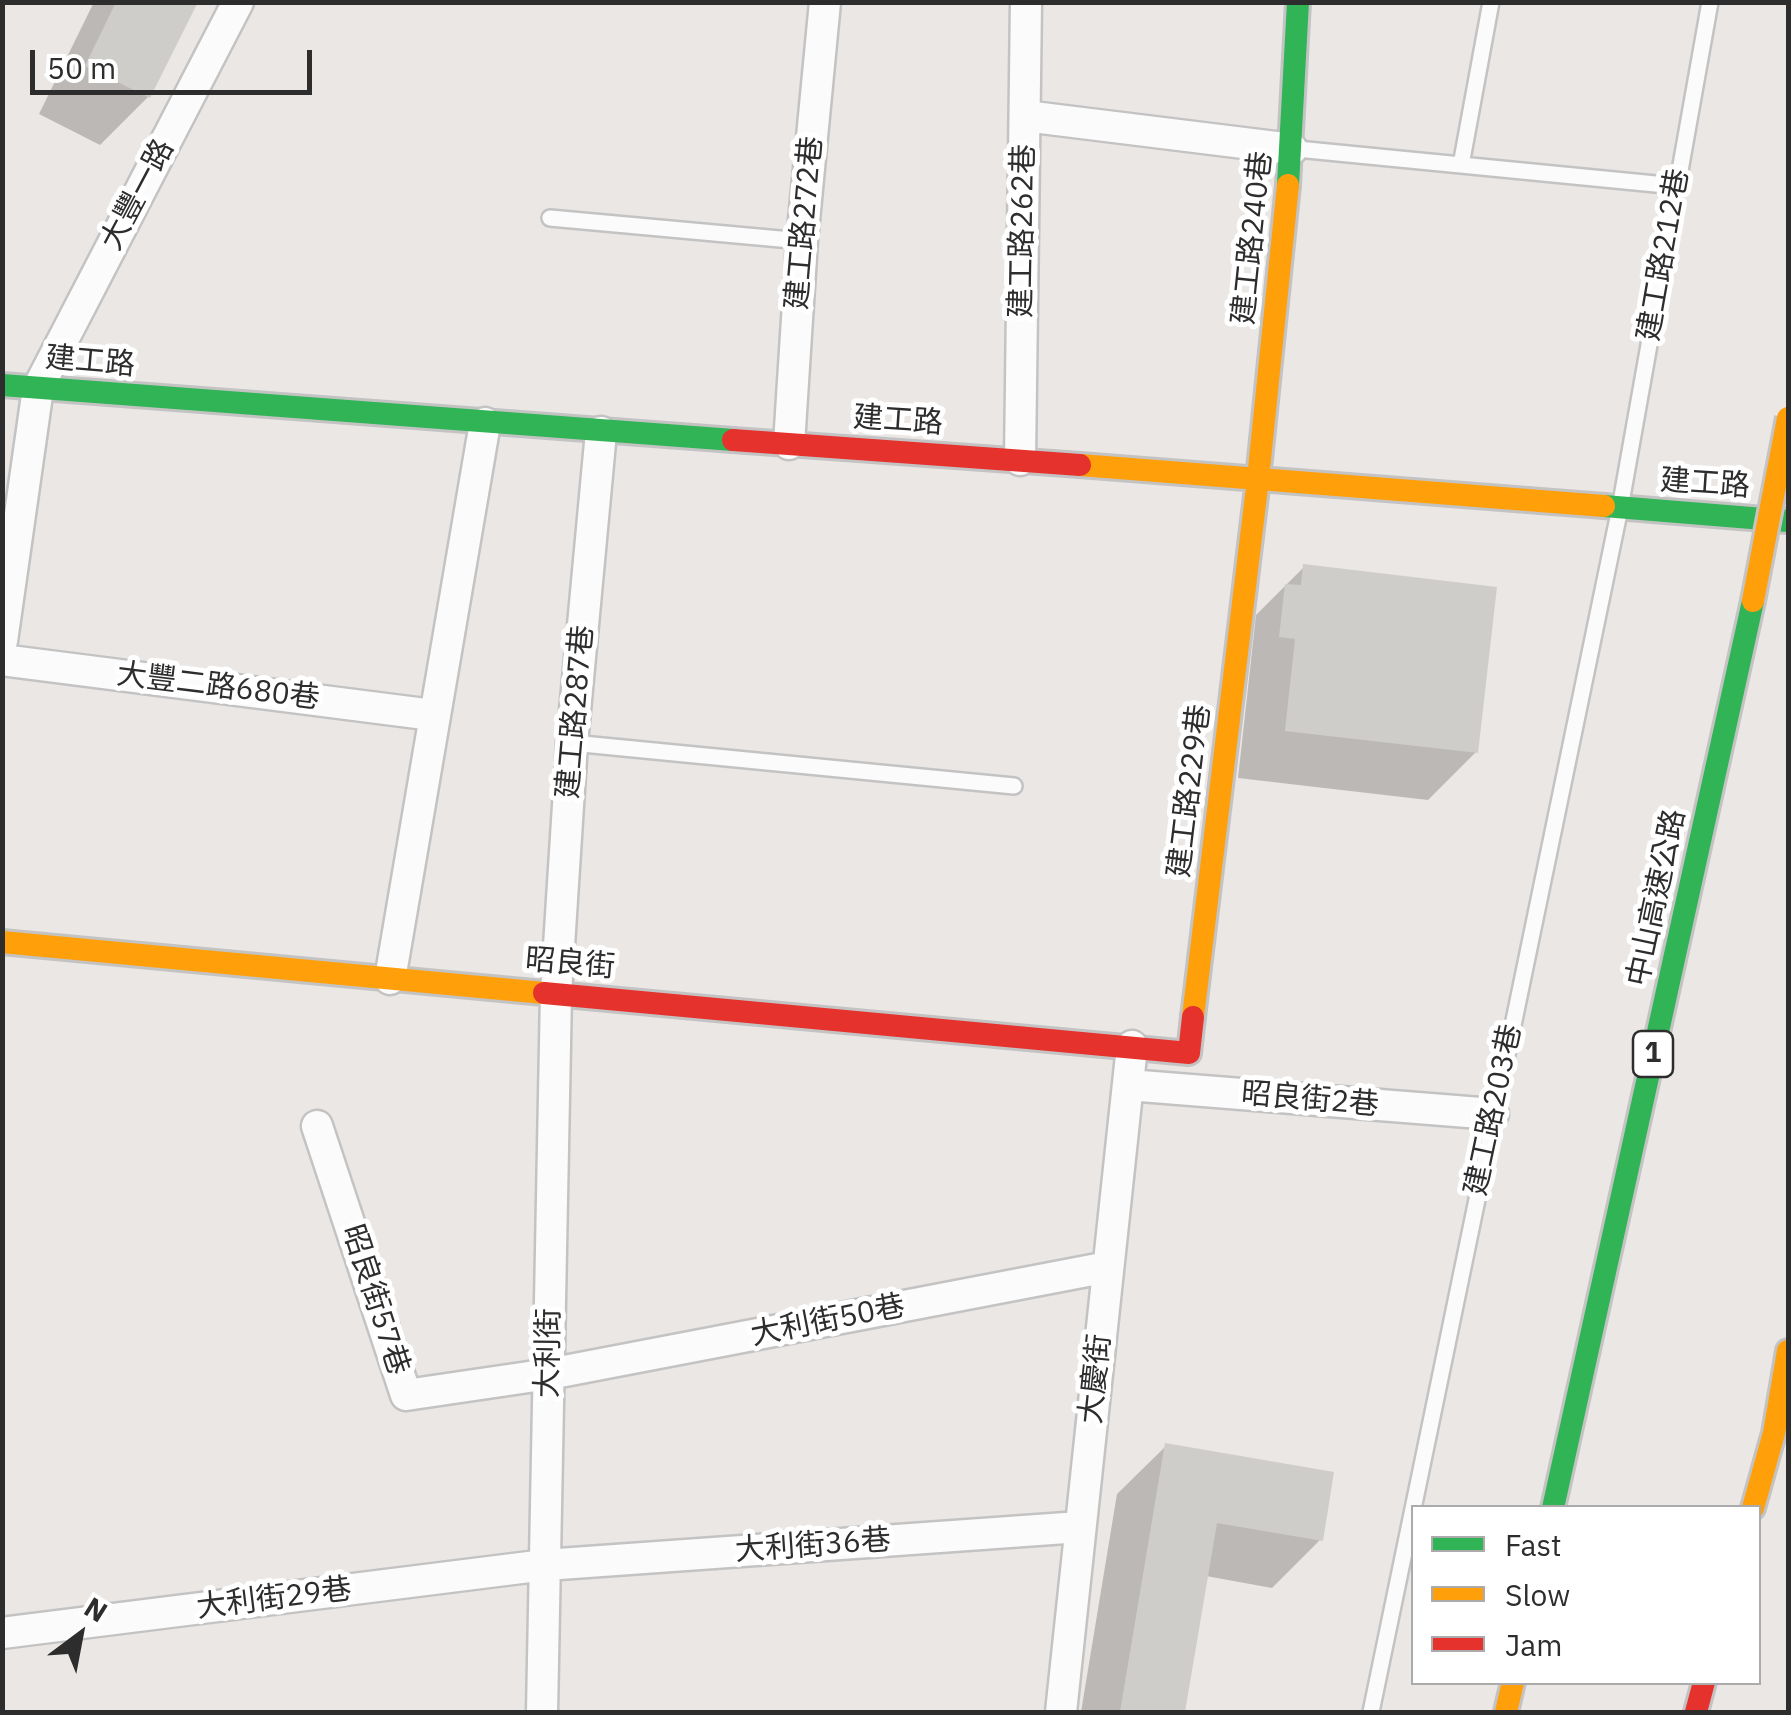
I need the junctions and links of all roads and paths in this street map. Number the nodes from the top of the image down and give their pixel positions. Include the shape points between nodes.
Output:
1 (238, 2) edge
2 (824, 2) edge
3 (1026, 2) edge
4 (1298, 2) edge
5 (1490, 2) edge
6 (1710, 2) edge
7 (1025, 116) junction
8 (1292, 149) junction
9 (1461, 165) junction
10 (1676, 186) junction
11 (550, 218) dead end
12 (802, 241) junction
13 (2, 385) edge
14 (38, 388) junction
15 (1788, 418) edge
16 (486, 424) junction
17 (601, 432) junction
18 (789, 444) junction
19 (1020, 460) junction
20 (1258, 479) junction
21 (1620, 508) junction
22 (1788, 521) edge
23 (2, 641) edge
24 (2, 660) edge
25 (434, 714) junction
26 (572, 743) junction
27 (1014, 786) dead end
28 (2, 942) edge
29 (390, 979) junction
30 (556, 993) junction
31 (1132, 1046) junction
32 (1128, 1085) junction
33 (1493, 1114) junction
34 (317, 1126) dead end
35 (1108, 1267) junction
36 (1788, 1350) edge
37 (549, 1374) junction
38 (1414, 1505) edge
39 (1554, 1505) edge
40 (1754, 1505) edge
41 (1411, 1519) edge
42 (1080, 1527) junction
43 (545, 1565) junction
44 (2, 1632) edge
45 (1512, 1685) edge
46 (1703, 1685) edge
47 (542, 1712) edge
48 (1061, 1712) edge
49 (1372, 1712) edge
50 (1506, 1712) edge
51 (1696, 1712) edge

1 - 14 street, 大豐一路
2 - 12 street, 建工路272巷
3 - 7 street, 建工路262巷
4 - 8 main road, 建工路240巷
5 - 9 lane
6 - 10 lane, 建工路212巷
7 - 8 street
7 - 19 street, 建工路262巷
8 - 9 lane
8 - 20 main road, 建工路240巷
9 - 10 lane
10 - 21 lane, 建工路212巷
11 - 12 lane
12 - 18 street, 建工路272巷
13 - 14 main road, 建工路
14 - 16 main road, 建工路
14 - 23 street, 大豐一路
15 - 39 main road, 中山高速公路 / 1, bridge
16 - 17 main road, 建工路
16 - 25 street
17 - 18 main road, 建工路
17 - 26 street, 建工路287巷
18 - 19 main road, 建工路
19 - 20 main road, 建工路
20 - 21 main road, 建工路
20 - 31 main road, 建工路229巷 via 1189,1053
21 - 22 main road, 建工路
21 - 33 lane, 建工路203巷
24 - 25 street, 大豐二路680巷
25 - 29 street
26 - 27 lane
26 - 30 street, 建工路287巷
28 - 29 main road, 昭良街
29 - 30 main road, 昭良街
30 - 31 main road, 昭良街
30 - 37 street, 大利街
31 - 32 street, 大慶街
32 - 33 street, 昭良街2巷
32 - 35 street, 大慶街
33 - 38 lane, 建工路203巷
34 - 37 street, 昭良街57巷 via 406,1394
35 - 37 street, 大利街50巷
35 - 42 street, 大慶街
36 - 40 main road
37 - 43 street, 大利街
41 - 49 lane, 建工路203巷
42 - 43 street, 大利街36巷
42 - 48 street, 大慶街
43 - 44 street, 大利街29巷
43 - 47 street, 大利街
45 - 50 main road
46 - 51 main road

